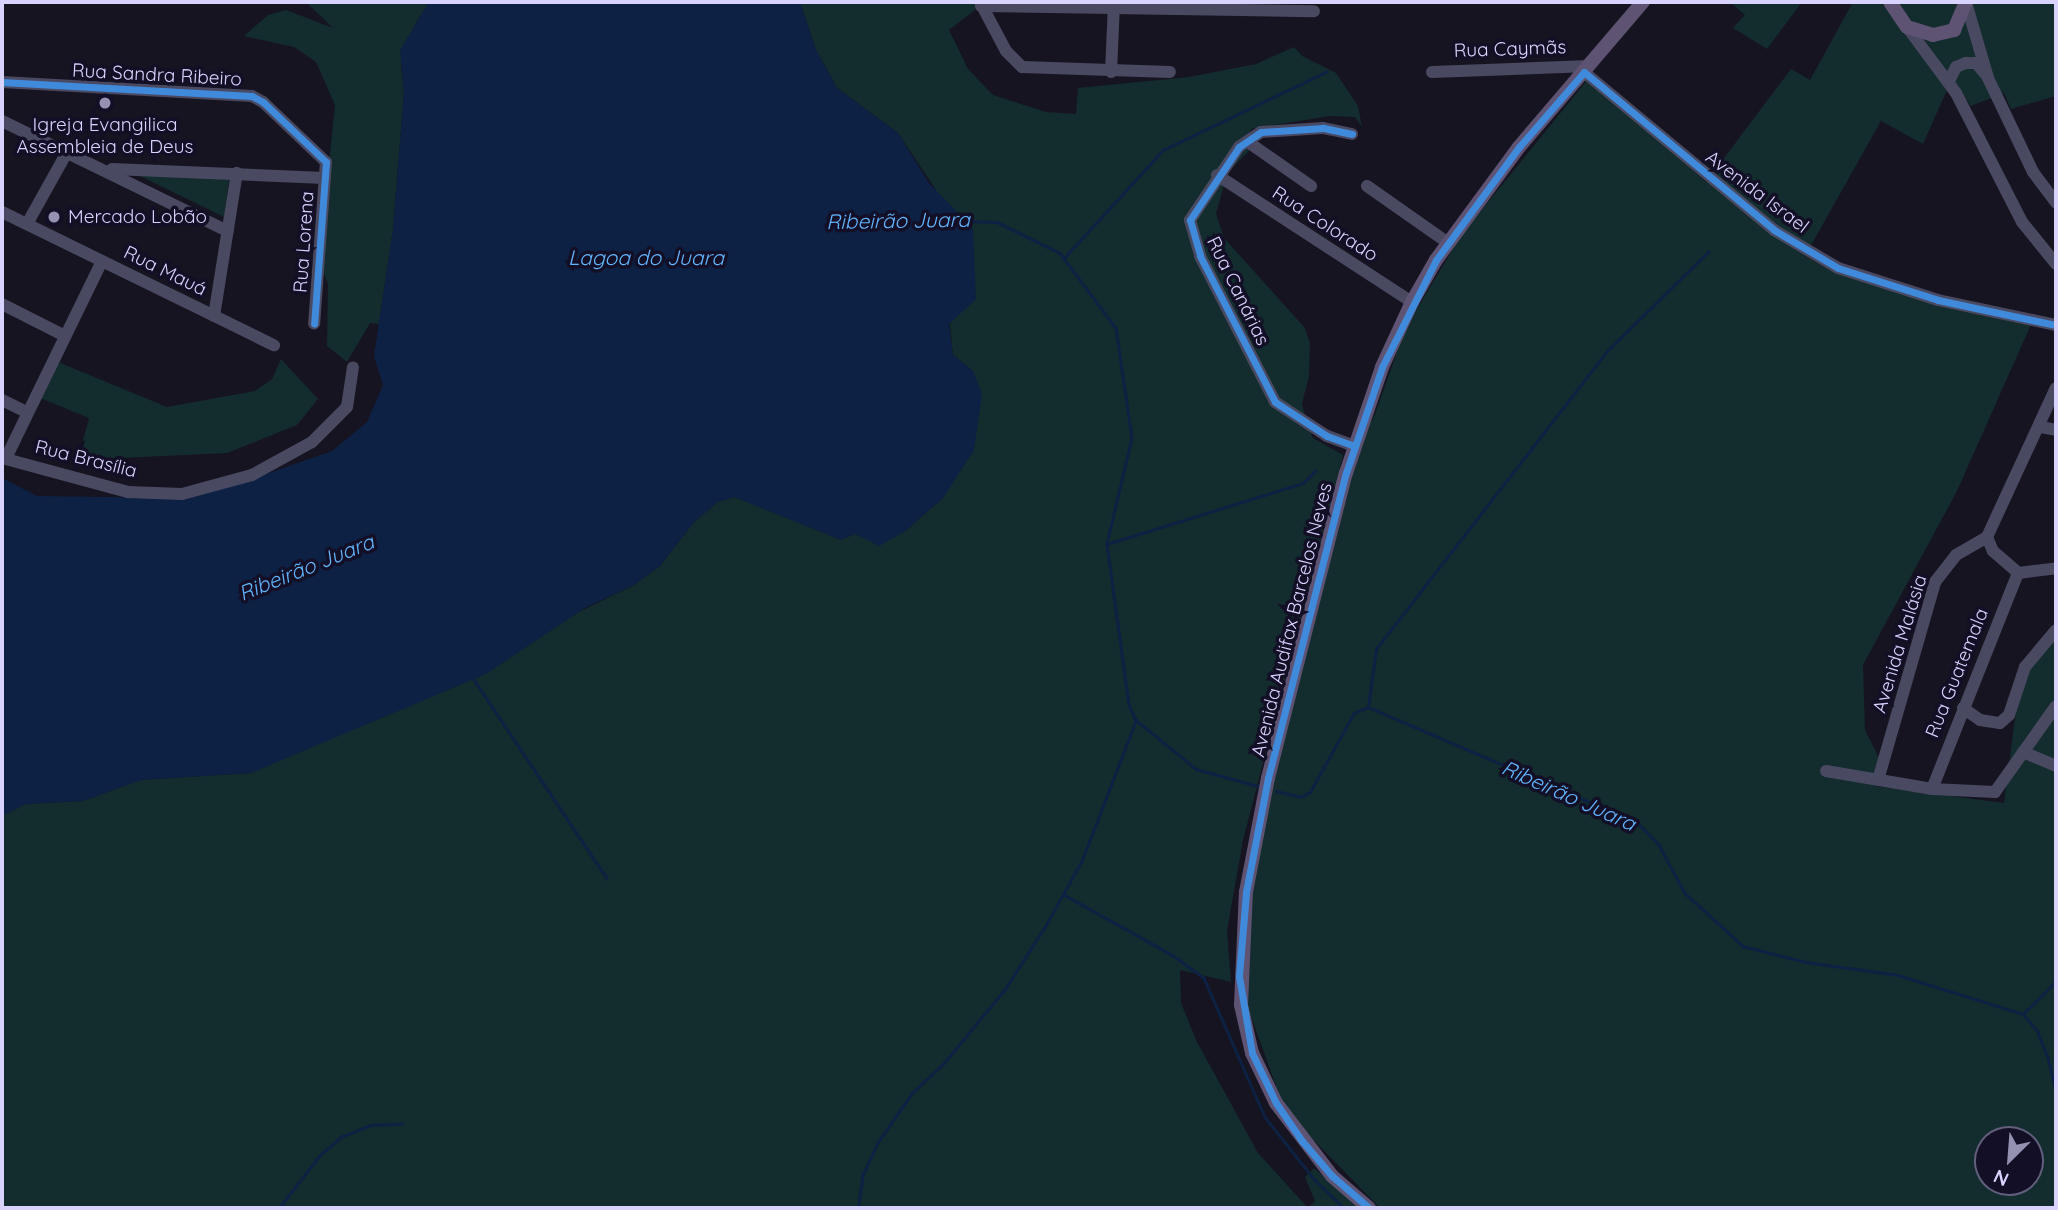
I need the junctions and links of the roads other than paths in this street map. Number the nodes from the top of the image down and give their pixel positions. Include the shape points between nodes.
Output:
1 (1643, 2) edge
2 (1890, 2) edge
3 (980, 4) edge
4 (1114, 4) edge
5 (1966, 4) edge
6 (1314, 11) dead end
7 (1908, 27) junction
8 (1587, 69) junction
9 (1111, 72) junction
10 (1170, 72) dead end
11 (1432, 72) dead end
12 (1988, 78) junction
13 (1949, 81) junction
14 (2, 82) edge
15 (2, 121) edge
16 (1352, 134) dead end
17 (1248, 142) junction
18 (67, 152) junction
19 (326, 162) joint
20 (108, 169) junction
21 (237, 173) junction
22 (1217, 175) junction
23 (325, 178) junction
24 (1311, 186) dead end
25 (1367, 186) dead end
26 (2056, 203) edge
27 (2, 212) edge
28 (27, 224) junction
29 (228, 231) junction
30 (1448, 243) junction
31 (102, 261) junction
32 (2056, 264) edge
33 (1412, 302) junction
34 (2, 304) edge
35 (214, 316) junction
36 (314, 324) dead end
37 (2056, 325) edge
38 (65, 336) junction
39 (274, 345) dead end
40 (353, 367) dead end
41 (2056, 388) edge
42 (2, 400) edge
43 (27, 412) junction
44 (2041, 427) junction
45 (2056, 430) edge
46 (1355, 446) junction
47 (4, 458) edge
48 (1987, 537) junction
49 (2056, 568) edge
50 (2018, 573) junction
51 (2056, 630) edge
52 (2056, 706) edge
53 (1963, 708) junction
54 (2024, 752) junction
55 (2056, 766) edge
56 (1826, 771) dead end
57 (1878, 780) junction
58 (1933, 789) junction
59 (1369, 1208) edge

1 - 8 main road, Avenida Audifax Barcelos Neves
2 - 7 main road
3 - 4 street
3 - 9 street via 1006,51 1022,67
4 - 6 street
4 - 9 street
5 - 7 main road via 1954,30 1933,35
5 - 12 street
7 - 13 street
8 - 11 street, Rua Caymãs
8 - 30 main road, Avenida Audifax Barcelos Neves via 1520,147
8 - 37 street, Avenida Israel via 1774,230 1838,268 1938,300
9 - 10 street
12 - 13 street via 1976,63 1966,63 1956,66
12 - 26 street via 2033,172
13 - 32 street via 2022,222
14 - 19 street, Rua Sandra Ribeiro via 252,96
15 - 18 street
16 - 17 street, Rua Canárias via 1323,128 1285,130 1261,132
17 - 22 street, Rua Canárias
17 - 24 street
18 - 20 street
18 - 28 street
19 - 23 street, Rua Lorena
20 - 21 street
20 - 29 street
21 - 23 street
21 - 29 street
22 - 33 street, Rua Colorado
22 - 46 street, Rua Canárias via 1190,220 1200,256 1275,402 1327,436
23 - 36 street, Rua Lorena
25 - 30 street
27 - 28 street, Rua Mauá
28 - 31 street, Rua Mauá
29 - 35 street
30 - 33 main road, Avenida Audifax Barcelos Neves
31 - 35 street, Rua Mauá
31 - 38 street
33 - 46 main road, Avenida Audifax Barcelos Neves via 1382,366
34 - 38 street
35 - 39 street, Rua Mauá
38 - 43 street
40 - 47 street, Rua Brasília via 347,407 312,442 252,475 182,494 128,492
41 - 44 street
42 - 43 street
43 - 47 street
44 - 45 street
44 - 48 street
46 - 59 main road, Avenida Audifax Barcelos Neves via 1268,778 1245,892 1239,976 1241,1004 1263,1080 1302,1141 1332,1176
48 - 50 street via 1993,551
48 - 57 street, Avenida Malásia via 1965,547 1935,582
49 - 50 street
50 - 53 street, Rua Guatemala
51 - 53 street via 2025,667 2009,715 2000,723 1980,720
52 - 54 street
53 - 58 street, Rua Guatemala
54 - 55 street
54 - 58 street via 1995,792
56 - 57 street
57 - 58 street

